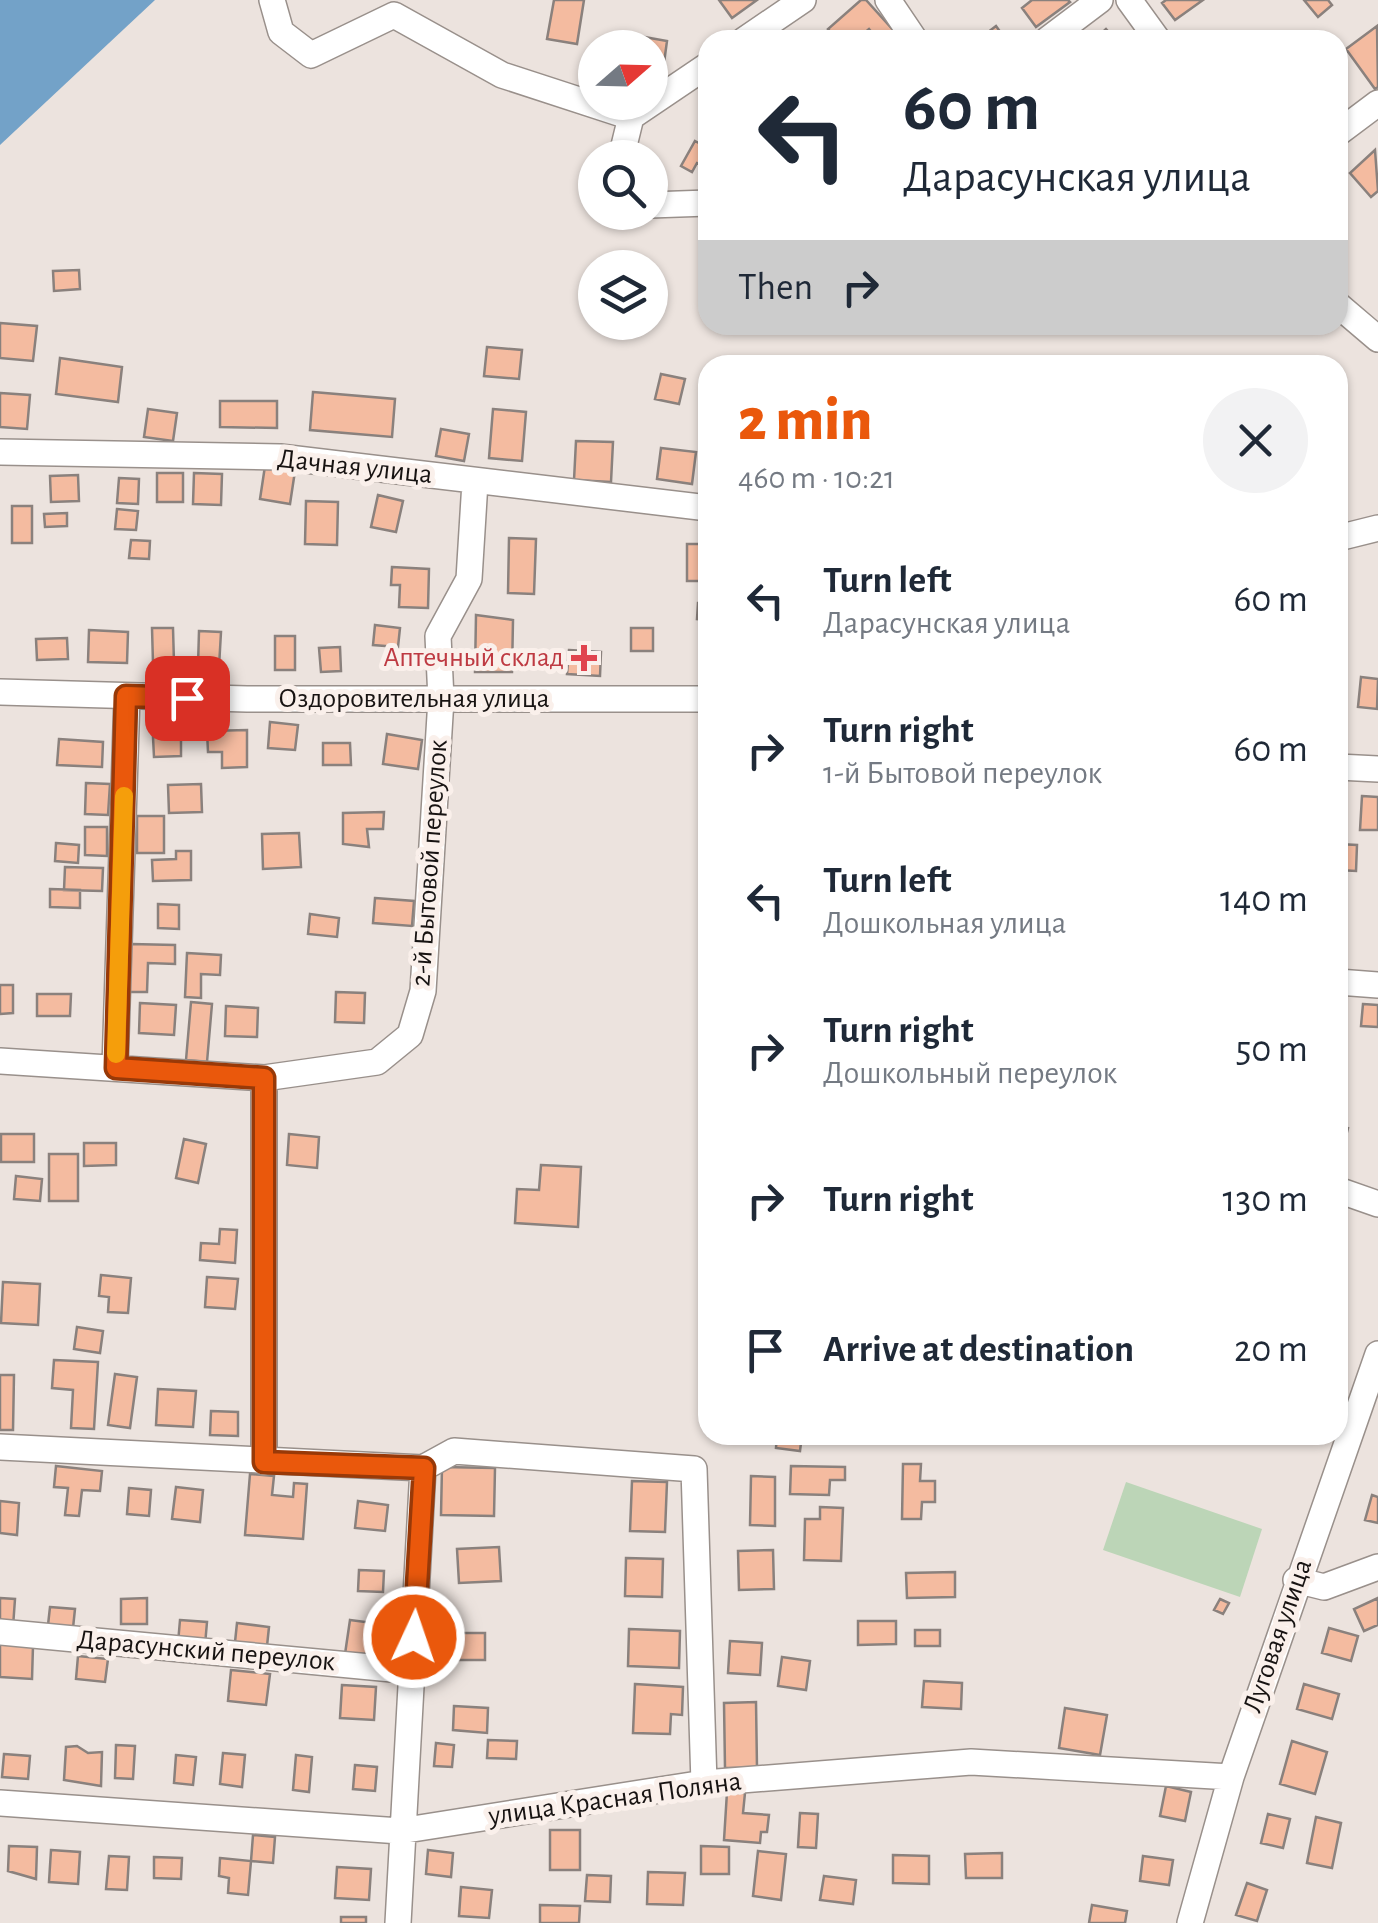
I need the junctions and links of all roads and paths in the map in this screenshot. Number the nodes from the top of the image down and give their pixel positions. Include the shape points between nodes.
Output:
1 (272, 0) edge
2 (804, 0) edge
3 (888, 0) edge
4 (1100, 0) edge
5 (1129, 0) edge
6 (759, 30) edge
7 (909, 30) edge
8 (1060, 30) edge
9 (1151, 30) edge
10 (698, 72) edge
11 (668, 92) edge
12 (578, 100) edge
13 (1378, 103) edge
14 (1348, 126) edge
15 (698, 203) edge
16 (668, 204) edge
17 (1348, 314) edge
18 (1378, 339) edge
19 (0, 452) edge
20 (475, 482) junction
21 (698, 507) edge
22 (1378, 528) edge
23 (1348, 536) edge
24 (0, 692) edge
25 (126, 696) junction
26 (698, 699) edge
27 (440, 700) junction
28 (1348, 767) edge
29 (1378, 768) edge
30 (1348, 983) edge
31 (1378, 985) edge
32 (0, 1061) edge
33 (116, 1068) junction
34 (264, 1078) junction
35 (1348, 1194) edge
36 (1378, 1204) edge
37 (1378, 1354) edge
38 (1348, 1437) edge
39 (1345, 1445) edge
40 (0, 1447) edge
41 (264, 1462) junction
42 (424, 1468) junction
43 (1378, 1566) edge
44 (1296, 1580) junction
45 (0, 1632) edge
46 (412, 1670) junction
47 (1231, 1776) junction
48 (704, 1784) junction
49 (0, 1803) edge
50 (400, 1831) junction
51 (398, 1923) edge
52 (1190, 1923) edge

1 - 12 street via 281,32 311,55 394,15 502,75
2 - 6 street
3 - 7 street
4 - 8 street
5 - 9 street
10 - 11 street
13 - 14 street
15 - 16 street
17 - 18 street
19 - 20 street, Дачная улица via 280,457
20 - 21 street, Дачная улица
20 - 27 street, 2-й Бытовой переулок via 469,579 438,636
22 - 23 street
24 - 25 street, Оздоровительная улица
25 - 27 street, Оздоровительная улица
25 - 33 street
26 - 27 street, Оздоровительная улица
27 - 34 street, 2-й Бытовой переулок via 423,992 410,1035 378,1062
28 - 29 street
30 - 31 street
32 - 33 street, 2-й Бытовой переулок
33 - 34 street, 2-й Бытовой переулок
34 - 41 street
35 - 36 street
37 - 38 street, Луговая улица
39 - 44 street, Луговая улица
40 - 41 street
41 - 42 street
42 - 46 street
42 - 48 street via 454,1450 694,1469
43 - 44 street via 1324,1588
44 - 47 street, Луговая улица
45 - 46 street, Дарасунский переулок
46 - 50 street
47 - 48 street, улица Красная Поляна via 971,1762
47 - 52 street, Луговая улица
48 - 50 street, улица Красная Поляна
49 - 50 street, улица Красная Поляна
50 - 51 street

